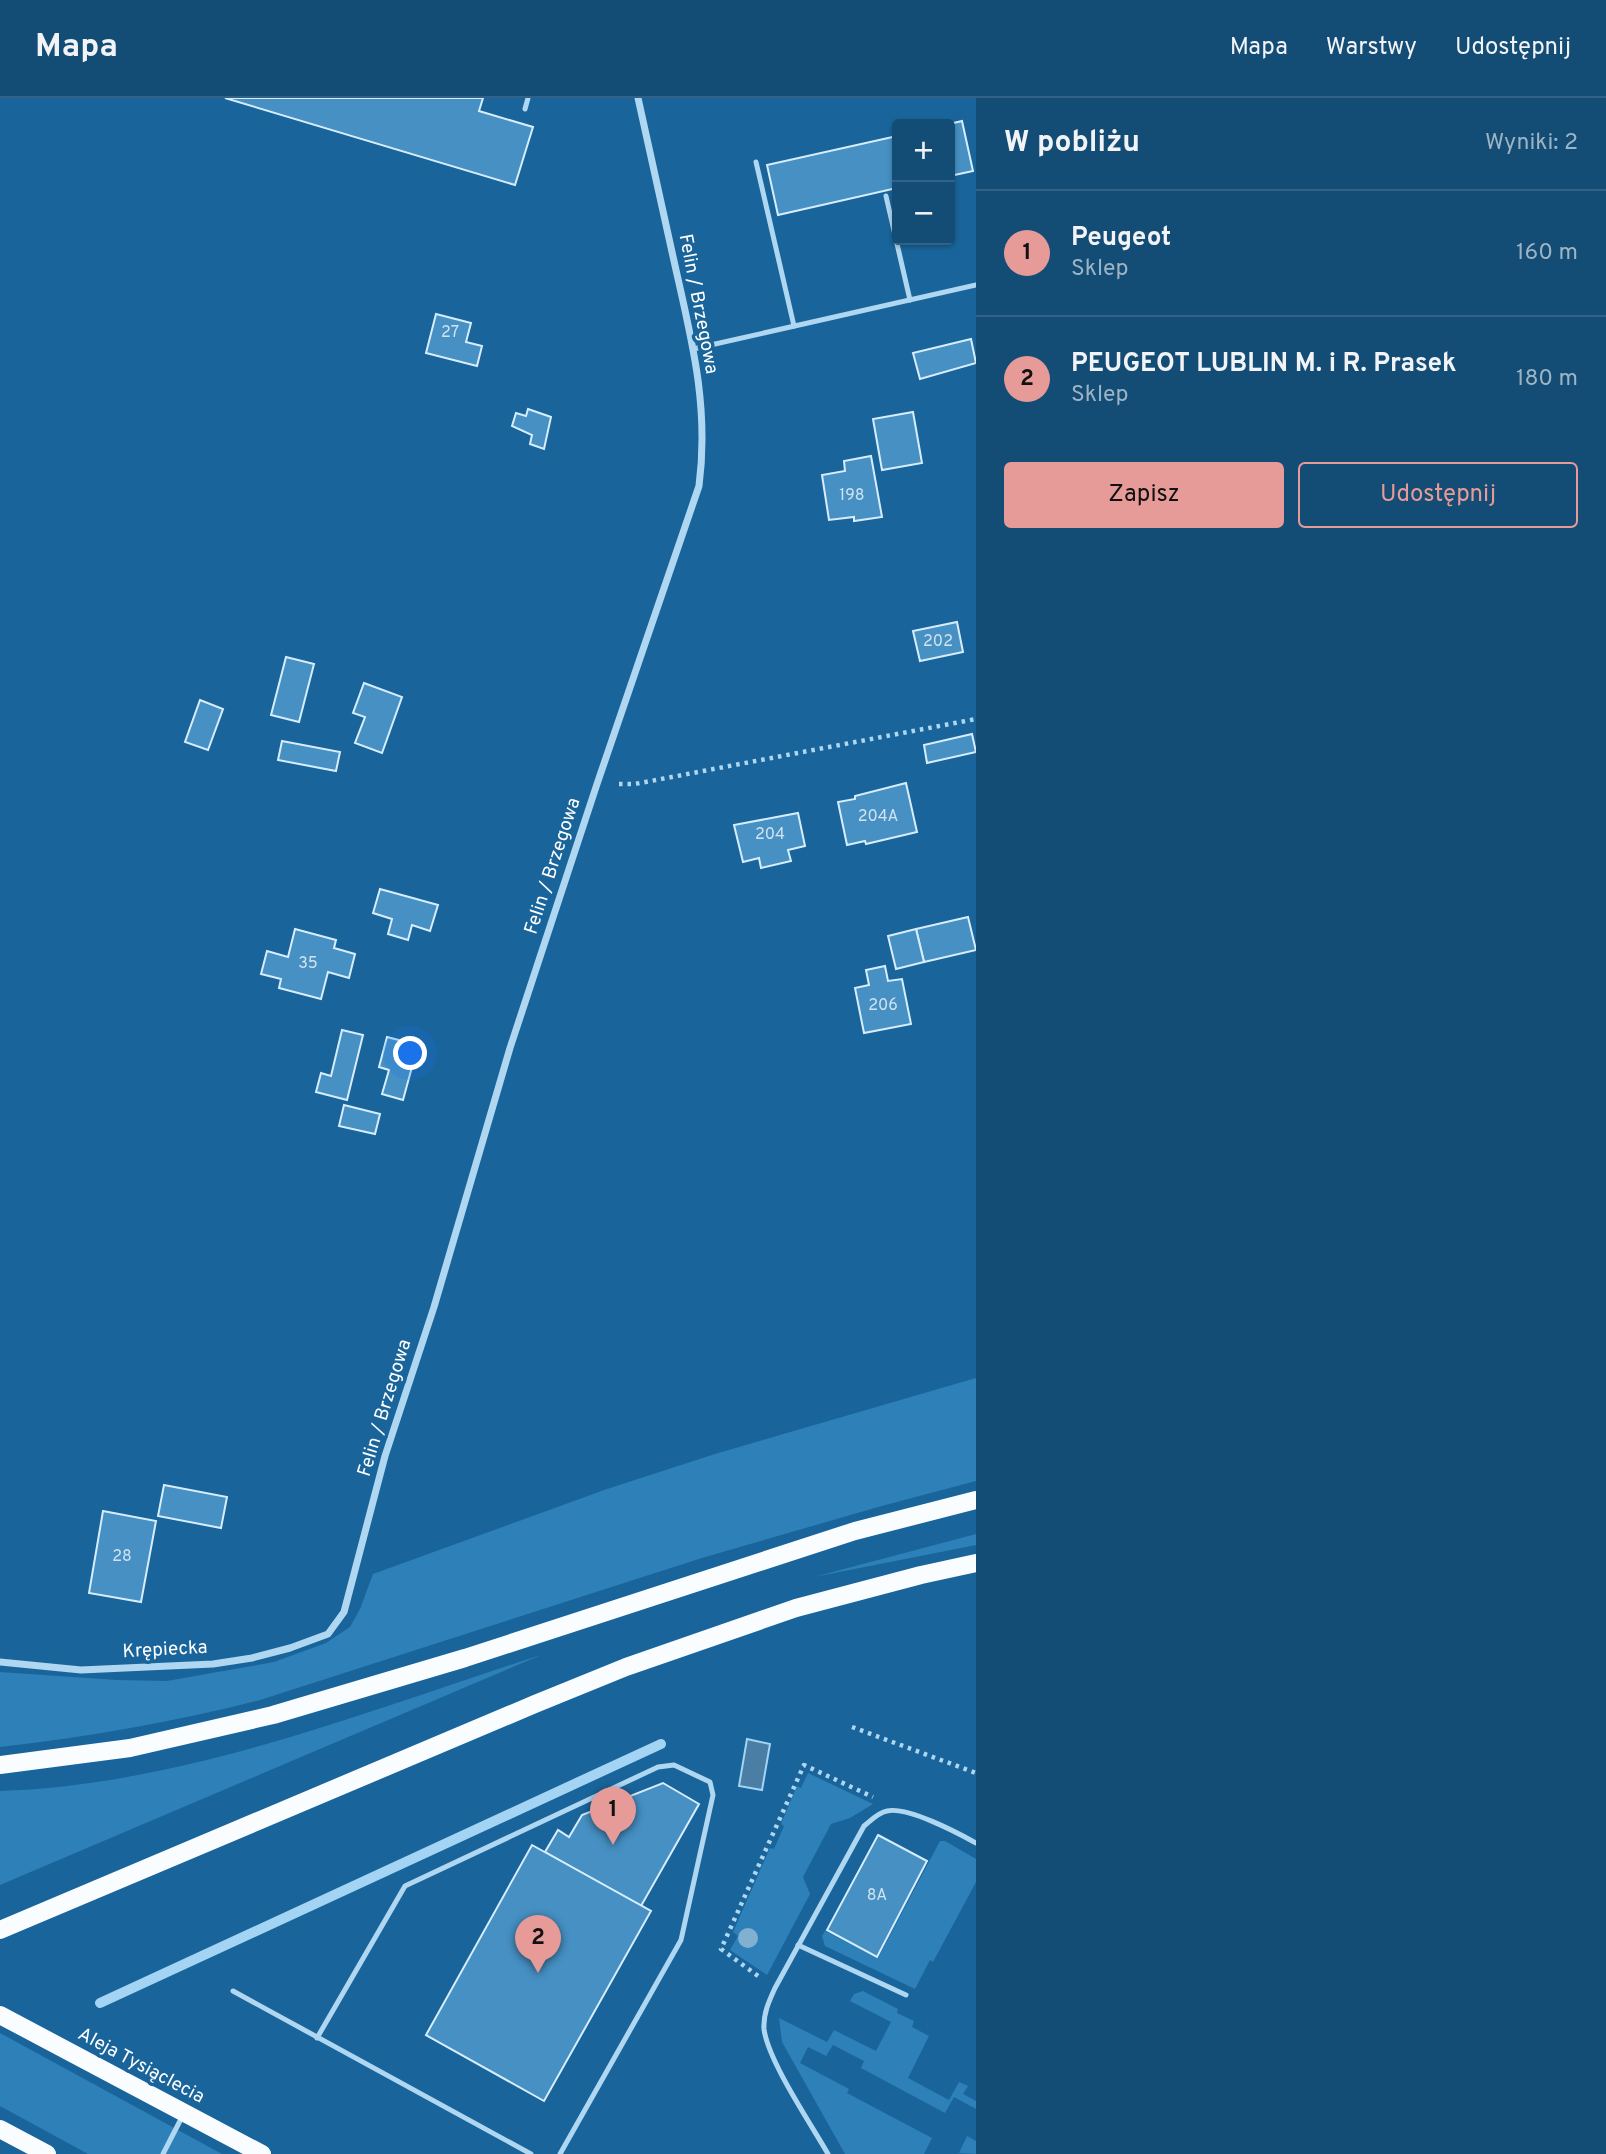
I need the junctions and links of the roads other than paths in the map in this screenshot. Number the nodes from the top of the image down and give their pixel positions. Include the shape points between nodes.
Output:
1 (528, 98) edge
2 (638, 98) edge
3 (525, 109) dead end
4 (756, 162) dead end
5 (886, 196) dead end
6 (976, 285) edge
7 (910, 300) junction
8 (794, 326) junction
9 (693, 349) junction
10 (976, 1500) edge
11 (976, 1563) edge
12 (328, 1634) joint
13 (0, 1662) edge
14 (0, 1765) edge
15 (976, 1843) edge
16 (0, 1930) edge
17 (798, 1945) junction
18 (233, 1991) dead end
19 (906, 1996) dead end
20 (0, 2015) edge
21 (317, 2038) junction
22 (185, 2112) junction
23 (0, 2129) edge
24 (47, 2154) edge
25 (163, 2154) edge
26 (262, 2154) edge
27 (531, 2154) edge
28 (559, 2154) edge
29 (828, 2154) edge

1 - 3 lane
2 - 9 street, Felin / Brzegowa
4 - 8 lane
5 - 7 lane
6 - 7 lane
7 - 8 lane
8 - 9 lane
9 - 12 street, Felin / Brzegowa via 702,419 699,486 510,1048 385,1456 344,1612
10 - 14 main road via 855,1531 273,1716 130,1748
11 - 16 main road via 796,1608 626,1667
12 - 13 street, Krępiecka via 252,1658 213,1664 81,1670
15 - 17 lane via 945,1826 887,1811 864,1826
17 - 19 lane
17 - 29 lane via 765,2010 764,2029 772,2055
18 - 21 lane
20 - 22 main road, Aleja Tysiąclecia
21 - 27 lane
21 - 28 lane via 405,1886 658,1767 674,1765 710,1782 713,1795 681,1940
22 - 25 lane
22 - 26 main road, Aleja Tysiąclecia
23 - 24 main road

